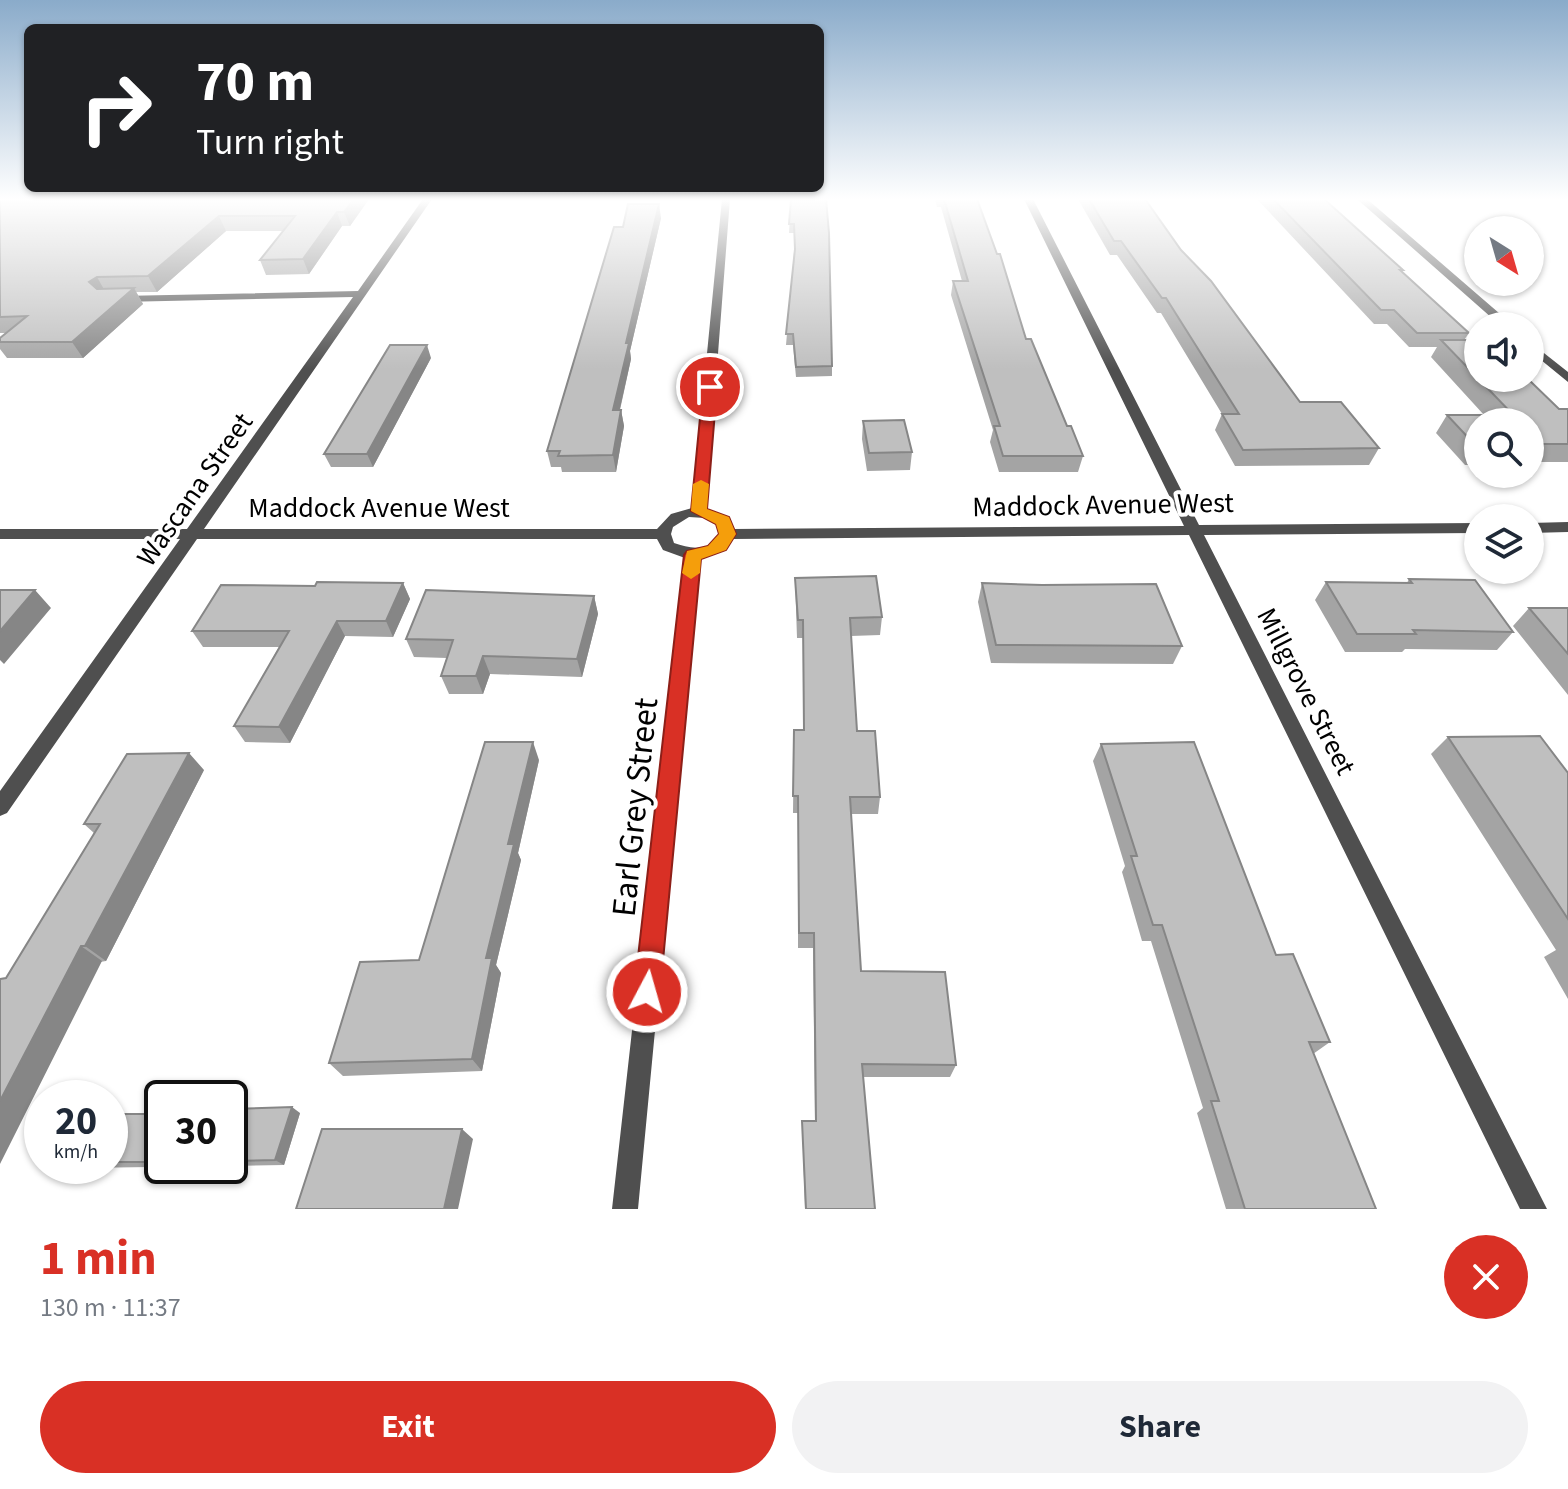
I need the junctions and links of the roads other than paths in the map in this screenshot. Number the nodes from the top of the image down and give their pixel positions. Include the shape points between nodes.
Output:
1 (389, 255) edge
2 (721, 255) edge
3 (1056, 255) edge
4 (1426, 255) edge
5 (362, 294) junction
6 (106, 299) edge
7 (1492, 312) edge
8 (1544, 357) edge
9 (1568, 378) edge
10 (699, 511) junction
11 (1568, 527) edge
12 (1464, 528) edge
13 (1544, 528) edge
14 (1194, 529) junction
15 (196, 532) junction
16 (0, 534) edge
17 (662, 534) junction
18 (728, 534) junction
19 (693, 555) junction
20 (0, 807) edge
21 (625, 1209) edge
22 (1534, 1209) edge

1 - 5 street, Wascana Street
2 - 10 street
3 - 14 street, Millgrove Street
4 - 7 street
5 - 6 street
5 - 15 street, Wascana Street
8 - 9 street
10 - 17 street via 678,515
10 - 18 street via 723,521
11 - 13 street
12 - 14 street, Maddock Avenue West
14 - 18 street, Maddock Avenue West
14 - 22 street, Millgrove Street
15 - 16 street, Maddock Avenue West
15 - 17 street, Maddock Avenue West
15 - 20 street, Wascana Street
17 - 19 street via 674,551
18 - 19 street via 712,551
19 - 21 street, Earl Grey Street

